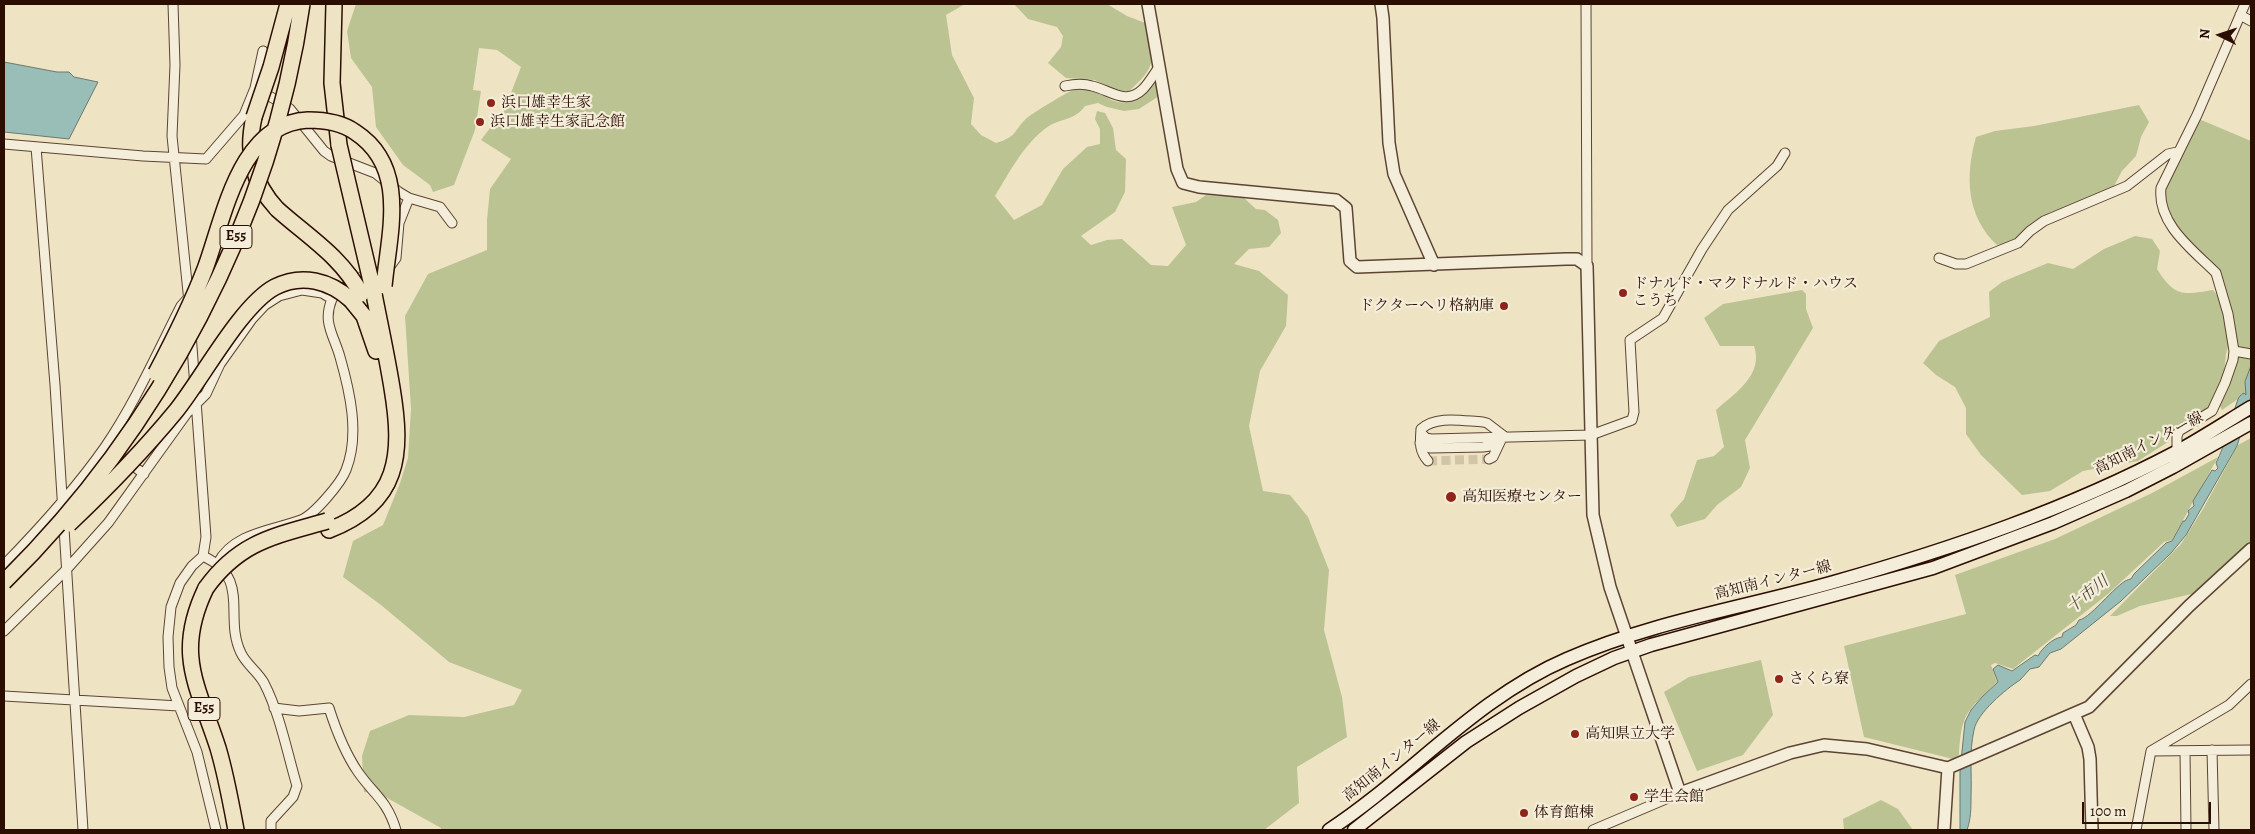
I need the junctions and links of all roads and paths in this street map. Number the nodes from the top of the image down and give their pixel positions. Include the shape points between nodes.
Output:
1 (173, 4) edge
2 (288, 4) edge
3 (302, 4) edge
4 (334, 4) edge
5 (1148, 4) edge
6 (1381, 4) edge
7 (1586, 4) edge
8 (2245, 4) edge
9 (2240, 15) junction
10 (2251, 21) edge
11 (263, 51) dead end
12 (1159, 67) junction
13 (1065, 86) dead end
14 (255, 88) junction
15 (4, 144) edge
16 (36, 147) junction
17 (2177, 152) junction
18 (1785, 153) dead end
19 (173, 157) junction
20 (409, 198) junction
21 (452, 223) dead end
22 (1940, 258) dead end
23 (1434, 265) junction
24 (1587, 266) junction
25 (367, 293) junction
26 (188, 298) junction
27 (332, 299) junction
28 (2234, 351) junction
29 (2249, 353) edge
30 (197, 403) junction
31 (2251, 407) edge
32 (2251, 423) edge
33 (1421, 433) junction
34 (1504, 436) junction
35 (1591, 436) junction
36 (1420, 443) junction
37 (112, 446) junction
38 (2177, 451) junction
39 (1489, 459) dead end
40 (1428, 461) dead end
41 (144, 474) junction
42 (61, 504) junction
43 (328, 525) junction
44 (2251, 549) edge
45 (202, 556) junction
46 (218, 563) junction
47 (4, 565) edge
48 (66, 570) junction
49 (4, 582) edge
50 (4, 588) edge
51 (210, 591) junction
52 (5, 627) edge
53 (1628, 638) junction
54 (1633, 652) junction
55 (2251, 684) edge
56 (4, 696) edge
57 (74, 701) junction
58 (179, 706) junction
59 (274, 708) junction
60 (2074, 714) junction
61 (2212, 750) junction
62 (2251, 750) edge
63 (2151, 751) junction
64 (2185, 751) junction
65 (1951, 767) junction
66 (1680, 793) junction
67 (83, 830) edge
68 (216, 830) edge
69 (236, 830) edge
70 (243, 830) edge
71 (271, 830) edge
72 (396, 830) edge
73 (1329, 830) edge
74 (1354, 830) edge
75 (1592, 830) edge
76 (1944, 830) edge
77 (2092, 830) edge
78 (2136, 830) edge
79 (2186, 830) edge
80 (2214, 830) edge

1 - 19 street
2 - 25 highway, bridge via 254,117 250,146 254,175 261,190 277,209 335,258
3 - 37 highway, E55, bridge via 277,117 246,215 200,318 171,366
4 - 25 highway, bridge via 332,83 339,145
5 - 12 street
6 - 23 street via 1389,143 1394,174
7 - 24 street
8 - 9 street
9 - 10 street
9 - 17 street
11 - 14 street
12 - 13 street via 1143,89 1126,97 1112,95 1093,86
12 - 23 street via 1182,183 1336,200 1346,208 1353,265 1361,268
14 - 19 street via 244,115 206,159
14 - 20 street via 290,109 324,152 375,173
15 - 16 street
16 - 19 street
16 - 42 street
17 - 22 street via 2168,154 2127,186 2044,221 2018,243 1966,264
17 - 28 street via 2161,188 2162,208 2185,244 2216,273
18 - 35 street via 1777,166 1728,210 1663,318 1630,340 1632,420
19 - 26 street
20 - 21 street via 440,207
20 - 27 street via 399,223 396,258 388,269 359,278
23 - 24 street via 1577,259
24 - 35 street
25 - 37 highway, bridge via 391,223 392,195 388,173 374,148 354,130 329,121 304,121 269,134 252,150 238,176 186,316
25 - 43 highway via 364,316 376,351 388,423 388,446 385,463 373,486 358,503
25 - 43 highway via 389,370 398,436 392,473 372,504 353,519
25 - 50 highway, bridge via 312,280 286,282 266,293 248,311 177,410 134,461
26 - 30 street
26 - 37 street via 181,306
27 - 30 street via 302,290 278,296 265,305 220,364 206,394
27 - 46 street via 327,322 341,359 353,427 350,460 342,481 303,520 266,529 245,539 229,548
28 - 29 street
28 - 38 street via 2225,383 2212,411 2179,431
30 - 41 street
30 - 45 street via 206,537
31 - 38 main road, 高知南インター線
32 - 54 main road, 高知南インター線 via 2126,491 2053,523 1933,568
33 - 34 street via 1431,439
33 - 34 street via 1428,422 1475,422 1487,423
33 - 36 street
34 - 35 street
34 - 36 street via 1490,446 1482,447 1430,448
34 - 39 street
35 - 53 street via 1591,490 1596,530 1610,587
36 - 40 street via 1422,454
37 - 41 street
37 - 42 street
37 - 49 highway, E55, bridge via 61,522
38 - 53 main road, 高知南インター線 via 2050,510 1932,554
41 - 48 street via 108,523
42 - 47 street
42 - 48 street
43 - 51 highway, E55 via 256,555
44 - 60 street via 2089,707
45 - 46 street
45 - 58 street via 180,583 168,623 170,678
46 - 59 street via 232,588 240,652 264,682
48 - 52 street
48 - 57 street
51 - 69 highway, E55 via 192,623 190,659 224,771
51 - 70 highway, E55 via 199,659 229,754
53 - 54 street
53 - 73 main road, 高知南インター線 via 1567,659 1509,692 1459,727 1391,785
54 - 66 street
54 - 74 main road, 高知南インター線 via 1576,676 1519,708 1466,742
55 - 63 street via 2229,705
56 - 57 street
57 - 58 street
57 - 67 street
58 - 68 street via 196,752
59 - 71 street via 297,786 293,797 271,821
59 - 72 street via 299,711 329,708 341,742 358,773 381,798
60 - 65 street
60 - 77 street via 2088,747
61 - 62 street
61 - 64 street
61 - 80 street
63 - 64 street
63 - 78 street
64 - 79 street
65 - 66 street via 1861,748 1824,745 1790,753
65 - 76 street
66 - 75 street

